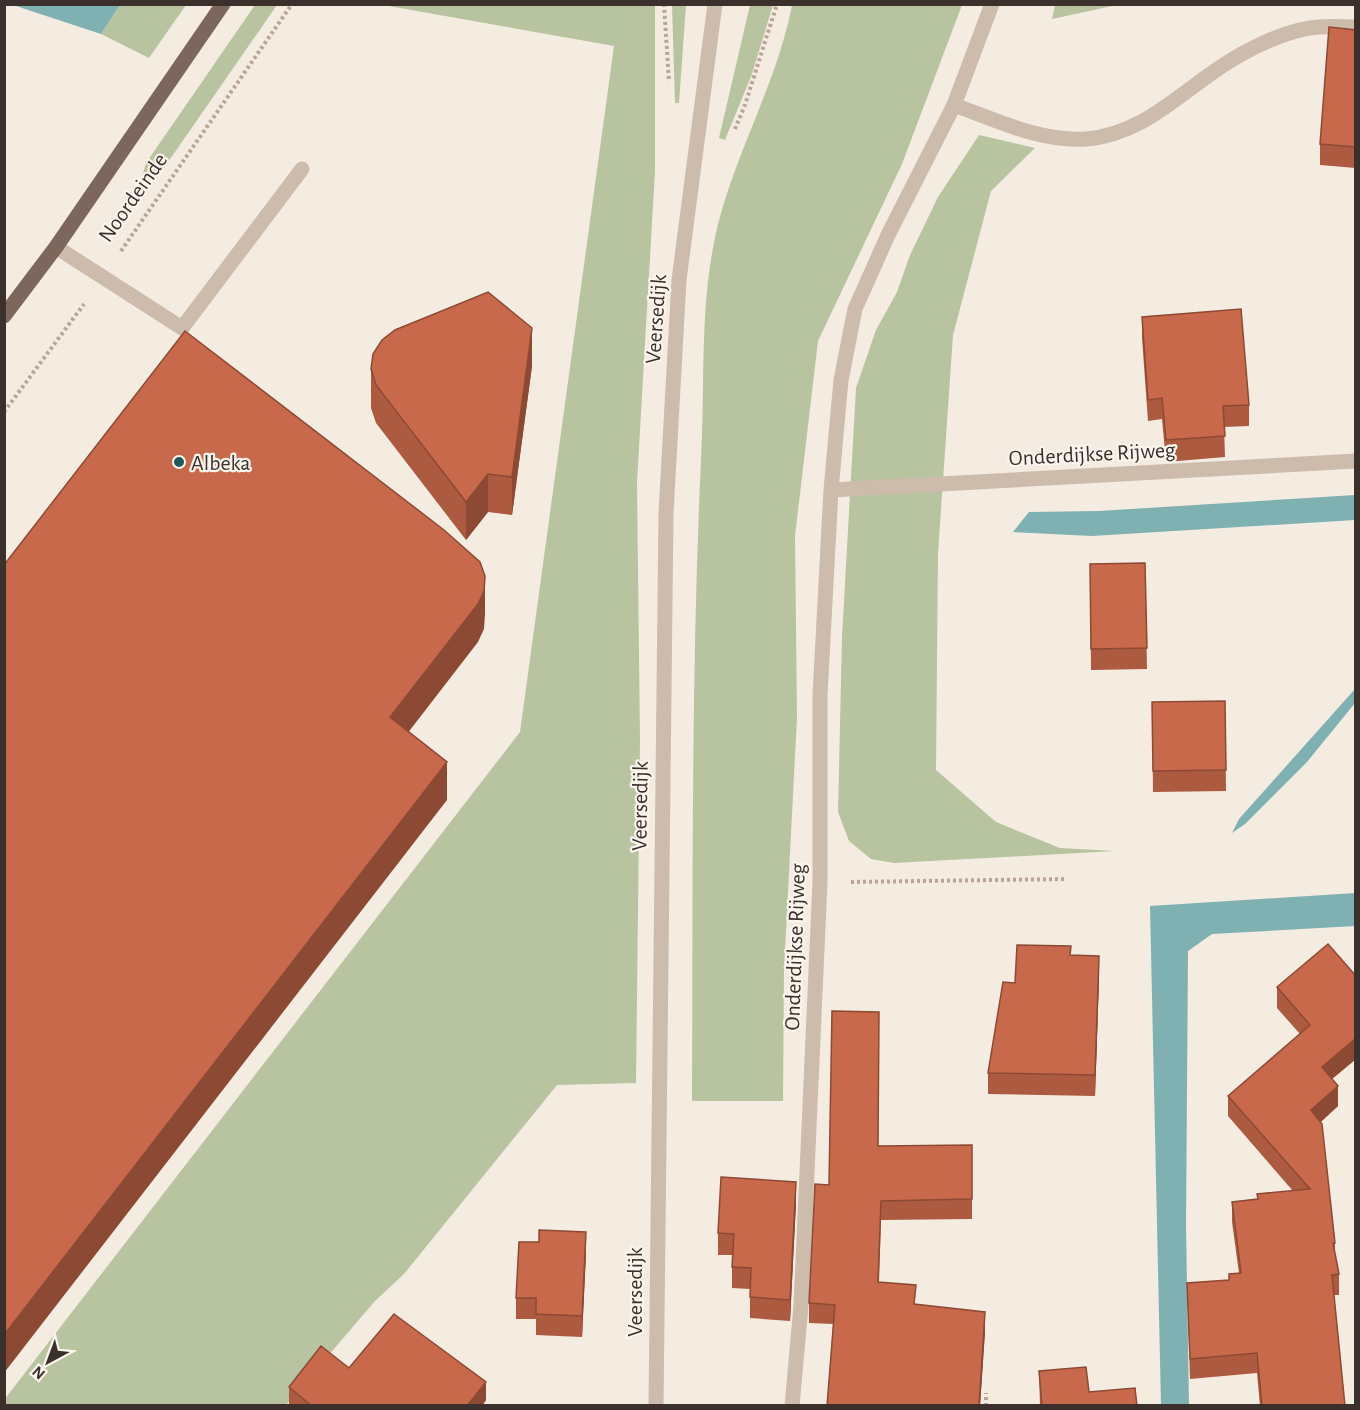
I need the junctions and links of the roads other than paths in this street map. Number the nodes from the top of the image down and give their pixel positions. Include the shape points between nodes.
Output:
1 (223, 4) edge
2 (992, 4) edge
3 (716, 6) edge
4 (1356, 27) edge
5 (954, 105) junction
6 (302, 169) dead end
7 (56, 247) junction
8 (4, 316) edge
9 (1356, 461) edge
10 (831, 490) junction
11 (656, 1406) edge
12 (792, 1406) edge

1 - 7 main road, Noordeinde
2 - 5 street, Onderdijkse Rijweg
3 - 11 street, Veersedijk via 679,280 666,513
4 - 5 street via 1317,27 1273,39 1223,65 1169,105 1123,132 1086,139 1039,135
5 - 10 street, Onderdijkse Rijweg via 855,309 841,380
6 - 7 street via 182,328
7 - 8 main road, Noordeinde
9 - 10 street, Onderdijkse Rijweg
10 - 12 street, Onderdijkse Rijweg via 820,695 820,882 801,1306

